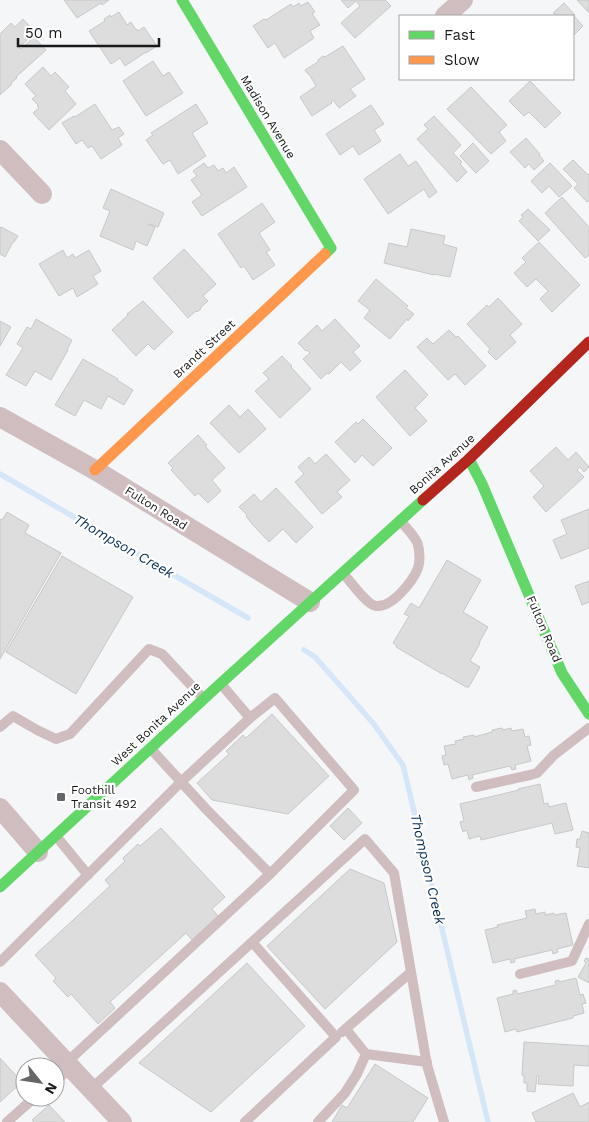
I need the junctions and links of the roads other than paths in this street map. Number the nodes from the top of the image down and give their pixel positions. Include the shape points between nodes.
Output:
1 (182, 0) edge
2 (463, 0) edge
3 (446, 15) edge
4 (0, 150) edge
5 (42, 194) dead end
6 (331, 248) joint
7 (589, 342) edge
8 (0, 416) edge
9 (469, 460) junction
10 (96, 470) junction
11 (400, 520) junction
12 (343, 573) junction
13 (310, 602) junction
14 (220, 684) junction
15 (204, 699) junction
16 (589, 714) edge
17 (250, 718) junction
18 (0, 727) edge
19 (589, 728) edge
20 (151, 748) junction
21 (182, 781) junction
22 (476, 788) dead end
23 (0, 808) edge
24 (56, 836) junction
25 (38, 852) junction
26 (270, 874) junction
27 (88, 875) junction
28 (0, 887) edge
29 (589, 924) edge
30 (252, 942) junction
31 (0, 962) edge
32 (411, 972) junction
33 (520, 974) dead end
34 (0, 992) edge
35 (346, 1029) junction
36 (336, 1037) junction
37 (366, 1054) junction
38 (427, 1062) junction
39 (68, 1065) junction
40 (65, 1068) edge
41 (91, 1089) junction
42 (24, 1107) edge
43 (7, 1122) edge
44 (122, 1122) edge
45 (245, 1122) edge
46 (318, 1122) edge
47 (444, 1122) edge

1 - 6 street, Madison Avenue
2 - 3 street
4 - 5 street
6 - 10 street, Brandt Street
7 - 9 street, Bonita Avenue
8 - 10 street, Fulton Road
9 - 11 street, Bonita Avenue
9 - 16 street, Fulton Road via 562,672
10 - 13 street, Fulton Road
11 - 12 street, Bonita Avenue
11 - 12 lane via 418,543 420,554 419,567 412,581 400,594 387,604 377,606 370,603
12 - 13 street, Bonita Avenue
13 - 14 street, West Bonita Avenue
14 - 15 street, West Bonita Avenue
14 - 17 lane
15 - 18 lane via 162,654 149,649 70,734 56,739 13,716
15 - 20 street, West Bonita Avenue
17 - 21 lane
17 - 26 lane via 274,698 354,790
19 - 22 lane via 537,773
20 - 21 lane
20 - 24 street, West Bonita Avenue
21 - 26 lane
21 - 27 lane
23 - 25 street
24 - 25 street, West Bonita Avenue
24 - 27 lane
25 - 28 street, West Bonita Avenue
26 - 39 lane
27 - 31 lane
29 - 33 lane via 572,961
30 - 32 lane via 365,839 394,873
30 - 36 lane
30 - 41 lane
32 - 35 lane
32 - 38 lane
34 - 39 street
35 - 36 lane
35 - 37 lane
36 - 45 lane
37 - 38 lane
37 - 46 lane via 345,1093
38 - 47 lane
39 - 40 lane
39 - 41 street
41 - 44 street
42 - 43 lane

